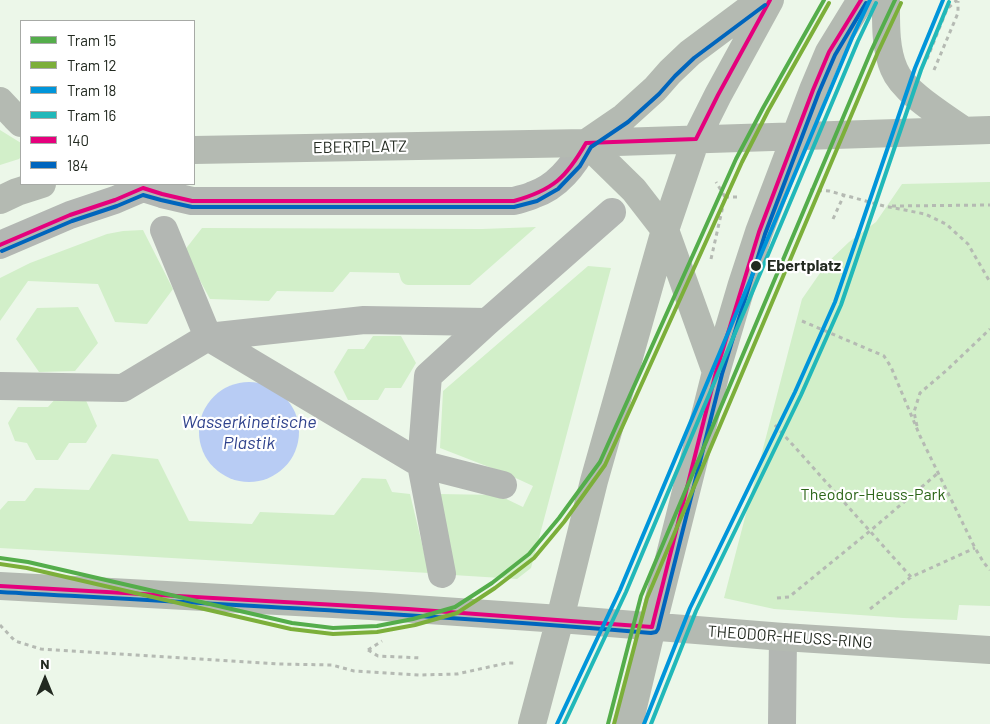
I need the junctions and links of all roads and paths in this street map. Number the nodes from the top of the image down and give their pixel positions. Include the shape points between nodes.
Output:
1 (761, 0) edge
2 (770, 0) edge
3 (861, 0) edge
4 (886, 0) edge
5 (957, 0) edge
6 (926, 61) dead end
7 (932, 74) dead end
8 (0, 101) edge
9 (20, 122) edge
10 (962, 130) junction
11 (990, 130) edge
12 (796, 135) junction
13 (696, 139) junction
14 (586, 143) junction
15 (195, 150) edge
16 (39, 185) edge
17 (136, 186) edge
18 (775, 188) junction
19 (844, 195) junction
20 (725, 197) dead end
21 (0, 200) edge
22 (990, 205) edge
23 (884, 206) junction
24 (612, 212) dead end
25 (833, 219) dead end
26 (164, 230) dead end
27 (665, 230) junction
28 (0, 246) edge
29 (712, 264) dead end
30 (990, 282) edge
31 (802, 321) dead end
32 (487, 322) junction
33 (990, 329) edge
34 (208, 337) junction
35 (716, 372) junction
36 (0, 386) edge
37 (775, 425) dead end
38 (920, 436) junction
39 (420, 464) junction
40 (938, 472) junction
41 (502, 484) dead end
42 (870, 531) junction
43 (975, 548) junction
44 (990, 570) edge
45 (442, 574) dead end
46 (911, 577) junction
47 (0, 586) edge
48 (777, 598) dead end
49 (560, 619) junction
50 (0, 625) edge
51 (652, 627) junction
52 (783, 637) junction
53 (380, 641) dead end
54 (844, 641) junction
55 (990, 650) edge
56 (422, 658) dead end
57 (548, 665) junction
58 (532, 724) edge
59 (629, 724) edge
60 (782, 724) edge

1 - 14 main road via 690,53 624,117
2 - 13 main road
3 - 12 main road via 829,52
4 - 10 main road via 888,51 894,70 906,86
5 - 6 path via 947,9
5 - 7 path via 958,14
8 - 9 main road
10 - 11 main road
10 - 12 main road
12 - 13 main road, EBERTPLATZ
12 - 18 main road
13 - 14 main road, EBERTPLATZ
13 - 27 main road
14 - 15 main road, EBERTPLATZ
14 - 17 street via 575,162 554,184 535,195 514,201 192,201
14 - 27 main road via 634,190
16 - 21 main road
17 - 28 street via 115,200 70,215
18 - 19 path
18 - 35 main road
19 - 23 path
19 - 25 path
20 - 29 path via 710,259
22 - 23 path
23 - 30 path via 925,214 946,224 968,244
24 - 32 street
26 - 34 street
27 - 35 main road
27 - 49 main road via 594,481
31 - 38 path via 884,356
32 - 34 street via 364,320
32 - 39 street via 428,376
33 - 38 path via 920,393 914,412
34 - 36 street via 123,388
34 - 39 street
35 - 51 main road
37 - 42 path
38 - 40 path
39 - 41 street
39 - 45 street
40 - 42 path
40 - 43 path
42 - 46 path
42 - 48 path via 789,598
43 - 44 path
43 - 46 path
46 - 54 path via 853,622
47 - 49 main road
49 - 51 main road, THEODOR-HEUSS-RING
49 - 57 main road
50 - 57 path via 15,641 41,649 332,665 354,671 419,675 457,674 518,662
51 - 52 main road, THEODOR-HEUSS-RING
51 - 59 main road
52 - 54 main road, THEODOR-HEUSS-RING
52 - 60 street
53 - 56 path via 368,650 378,656
54 - 55 main road, THEODOR-HEUSS-RING
57 - 58 main road

